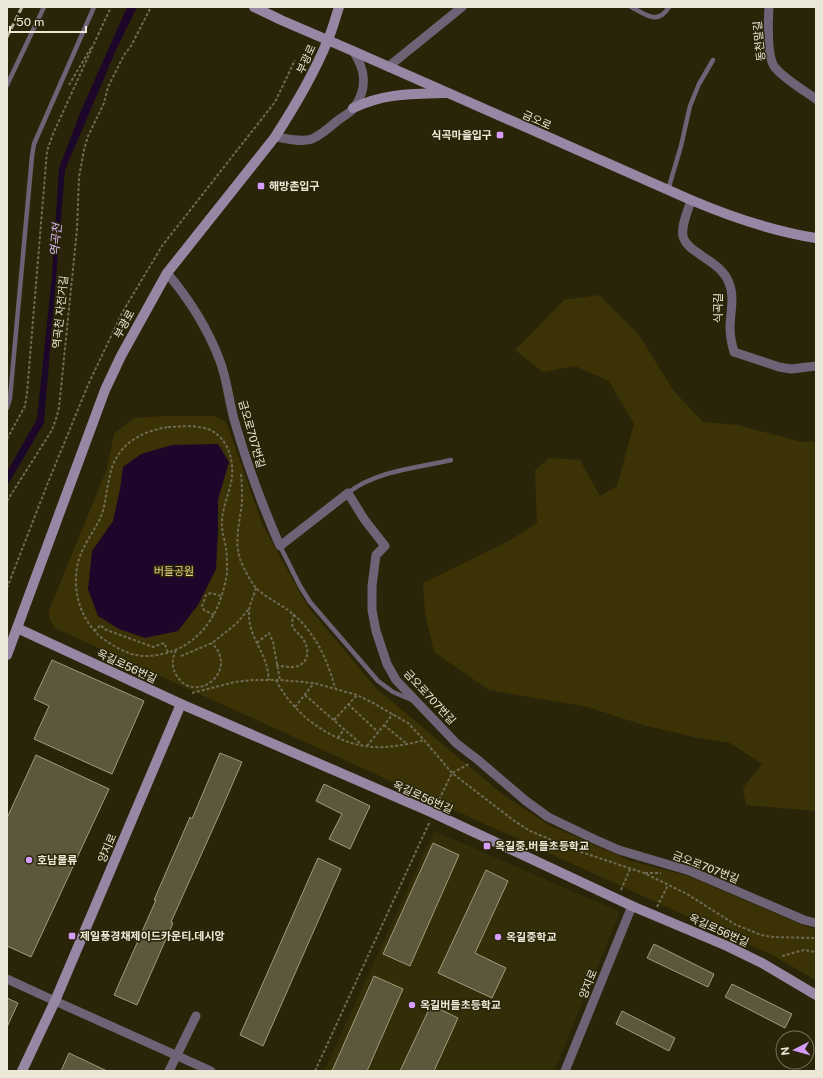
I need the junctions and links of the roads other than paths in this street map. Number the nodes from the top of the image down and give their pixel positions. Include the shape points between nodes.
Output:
1 (44, 7) edge
2 (94, 7) edge
3 (254, 7) edge
4 (338, 7) edge
5 (462, 7) edge
6 (631, 7) edge
7 (669, 7) edge
8 (769, 7) edge
9 (328, 41) junction
10 (353, 51) junction
11 (713, 60) dead end
12 (388, 67) junction
13 (7, 85) edge
14 (447, 93) junction
15 (816, 99) edge
16 (353, 108) junction
17 (275, 137) junction
18 (668, 190) junction
19 (690, 200) junction
20 (816, 238) edge
21 (167, 273) junction
22 (816, 366) edge
23 (7, 408) edge
24 (451, 460) dead end
25 (348, 493) junction
26 (280, 546) junction
27 (17, 628) junction
28 (7, 655) edge
29 (181, 704) junction
30 (419, 704) junction
31 (632, 906) junction
32 (816, 923) edge
33 (7, 979) edge
34 (816, 995) edge
35 (55, 1002) junction
36 (196, 1016) dead end
37 (176, 1056) junction
38 (22, 1071) edge
39 (169, 1071) edge
40 (211, 1071) edge
41 (565, 1071) edge

1 - 13 lane
2 - 23 lane via 34,144
3 - 9 main road, 금오로
4 - 9 main road, 부광로
5 - 12 street
6 - 7 lane via 658,18 664,15
8 - 15 street, 동천말길 via 767,21 774,65
9 - 10 main road, 금오로
9 - 17 main road, 부광로 via 308,84
10 - 12 main road, 금오로
10 - 16 street via 364,72 364,87
11 - 18 lane via 698,84 690,106
12 - 14 main road, 금오로
14 - 16 main road via 401,94 368,101
14 - 18 main road, 금오로
16 - 17 street via 311,139
17 - 21 main road, 부광로
18 - 19 main road, 금오로
19 - 20 main road, 금오로 via 757,225
19 - 22 street, 식곡길 via 683,236 689,247 722,270 729,282 732,293 730,329 734,352 779,367
21 - 26 street, 금오로707번길 via 185,295 220,361 247,464
21 - 27 main road, 부광로 via 105,390
24 - 25 lane via 380,476
25 - 26 street
25 - 30 street, 금오로707번길 via 385,546 376,555 372,586 372,610 376,631 387,664 396,680
26 - 30 lane via 310,602 378,681 393,692
27 - 28 main road, 부광로
27 - 29 main road, 옥길로56번길
29 - 31 main road, 옥길로56번길 via 433,814
29 - 35 main road, 양지로
30 - 32 street, 금오로707번길 via 456,743 548,817 619,850 690,871
31 - 34 main road, 옥길로56번길 via 727,946
31 - 41 street, 양지로
33 - 35 street
35 - 37 street
35 - 38 main road, 양지로
36 - 37 street
37 - 39 street
37 - 40 street

